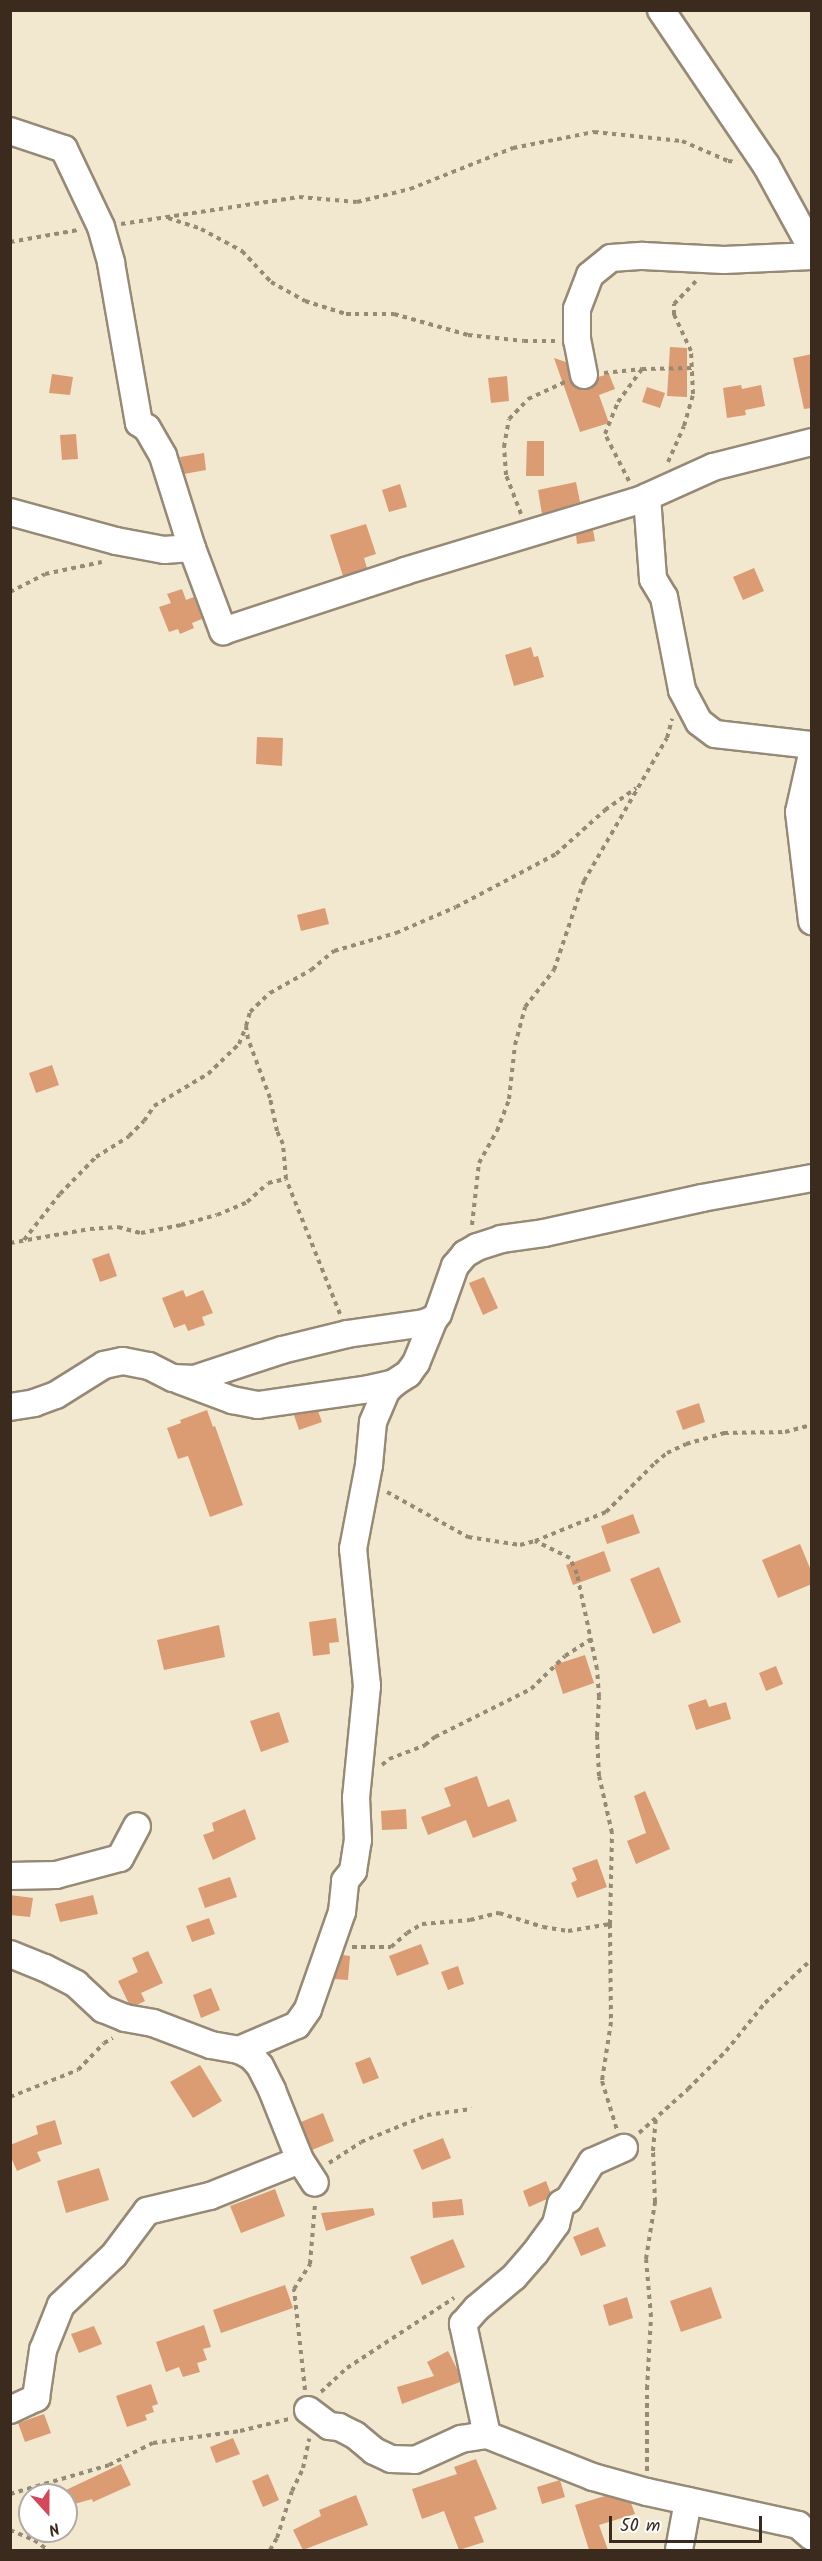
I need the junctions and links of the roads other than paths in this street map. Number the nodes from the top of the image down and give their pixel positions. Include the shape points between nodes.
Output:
1 (660, 10) edge
2 (10, 131) edge
3 (812, 249) edge
4 (812, 256) edge
5 (584, 375) road end
6 (812, 442) edge
7 (647, 497) junction
8 (10, 512) edge
9 (192, 548) junction
10 (812, 746) edge
11 (812, 754) edge
12 (812, 921) edge
13 (812, 1178) edge
14 (434, 1319) junction
15 (173, 1378) junction
16 (394, 1383) junction
17 (10, 1407) edge
18 (137, 1826) dead end
19 (10, 1875) edge
20 (10, 1954) edge
21 (239, 2050) junction
22 (624, 2148) road end
23 (300, 2160) junction
24 (315, 2183) road end
25 (10, 2410) edge
26 (308, 2410) road end
27 (487, 2435) junction
28 (688, 2501) junction
29 (812, 2537) edge
30 (679, 2550) edge

1 - 3 street via 766,165
2 - 9 street via 64,149 101,227 139,423 147,428 163,456
4 - 5 street via 724,260 611,258 590,275 577,309 577,340
6 - 7 street via 713,467
7 - 9 street via 223,631
7 - 10 street via 653,579 664,597 682,690 699,722 715,734
8 - 9 street via 126,543 164,550
11 - 12 street via 799,812
13 - 14 street via 477,1247 455,1266
14 - 15 street via 273,1352 194,1379
14 - 16 street via 416,1363
15 - 16 street via 232,1401 258,1405
15 - 17 street via 149,1366 123,1361 104,1365 56,1395
16 - 21 street via 386,1391 373,1422 353,1549 367,1686 353,1871 345,1881 342,1912 308,2009 297,2025
18 - 19 street via 120,1858 56,1875
20 - 21 street via 76,1984 103,2009 211,2045
21 - 23 street via 260,2066
22 - 27 street via 592,2162 569,2199 561,2204 556,2224 535,2253 463,2324
23 - 24 street
23 - 25 street via 210,2196 147,2211 114,2255 61,2305 43,2350 36,2398
26 - 27 street via 390,2459 415,2460 461,2439
27 - 28 street via 560,2465
28 - 29 street via 798,2525
28 - 30 street

